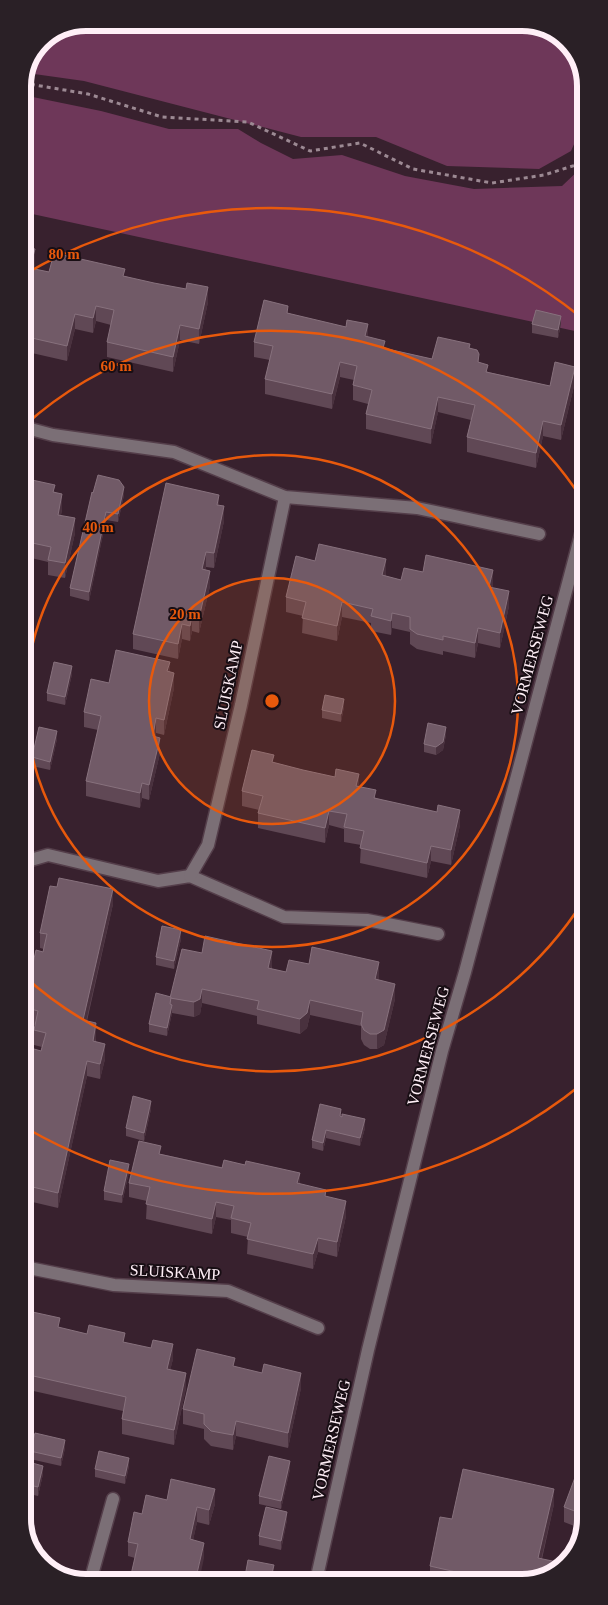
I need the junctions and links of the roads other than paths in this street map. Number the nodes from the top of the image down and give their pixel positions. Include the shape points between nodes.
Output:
1 (31, 429) edge
2 (285, 497) junction
3 (539, 534) dead end
4 (577, 549) edge
5 (31, 859) edge
6 (190, 876) junction
7 (438, 934) dead end
8 (31, 1268) edge
9 (318, 1328) dead end
10 (113, 1499) dead end
11 (92, 1574) edge
12 (318, 1574) edge

1 - 2 street via 174,452
2 - 3 street via 417,508
2 - 6 street, SLUISKAMP via 242,705 208,845
4 - 12 street, VORMERSEWEG via 442,1051 368,1350
5 - 6 street via 48,855 158,881
6 - 7 street via 284,917 368,920
8 - 9 street, SLUISKAMP via 114,1285 228,1291
10 - 11 street

